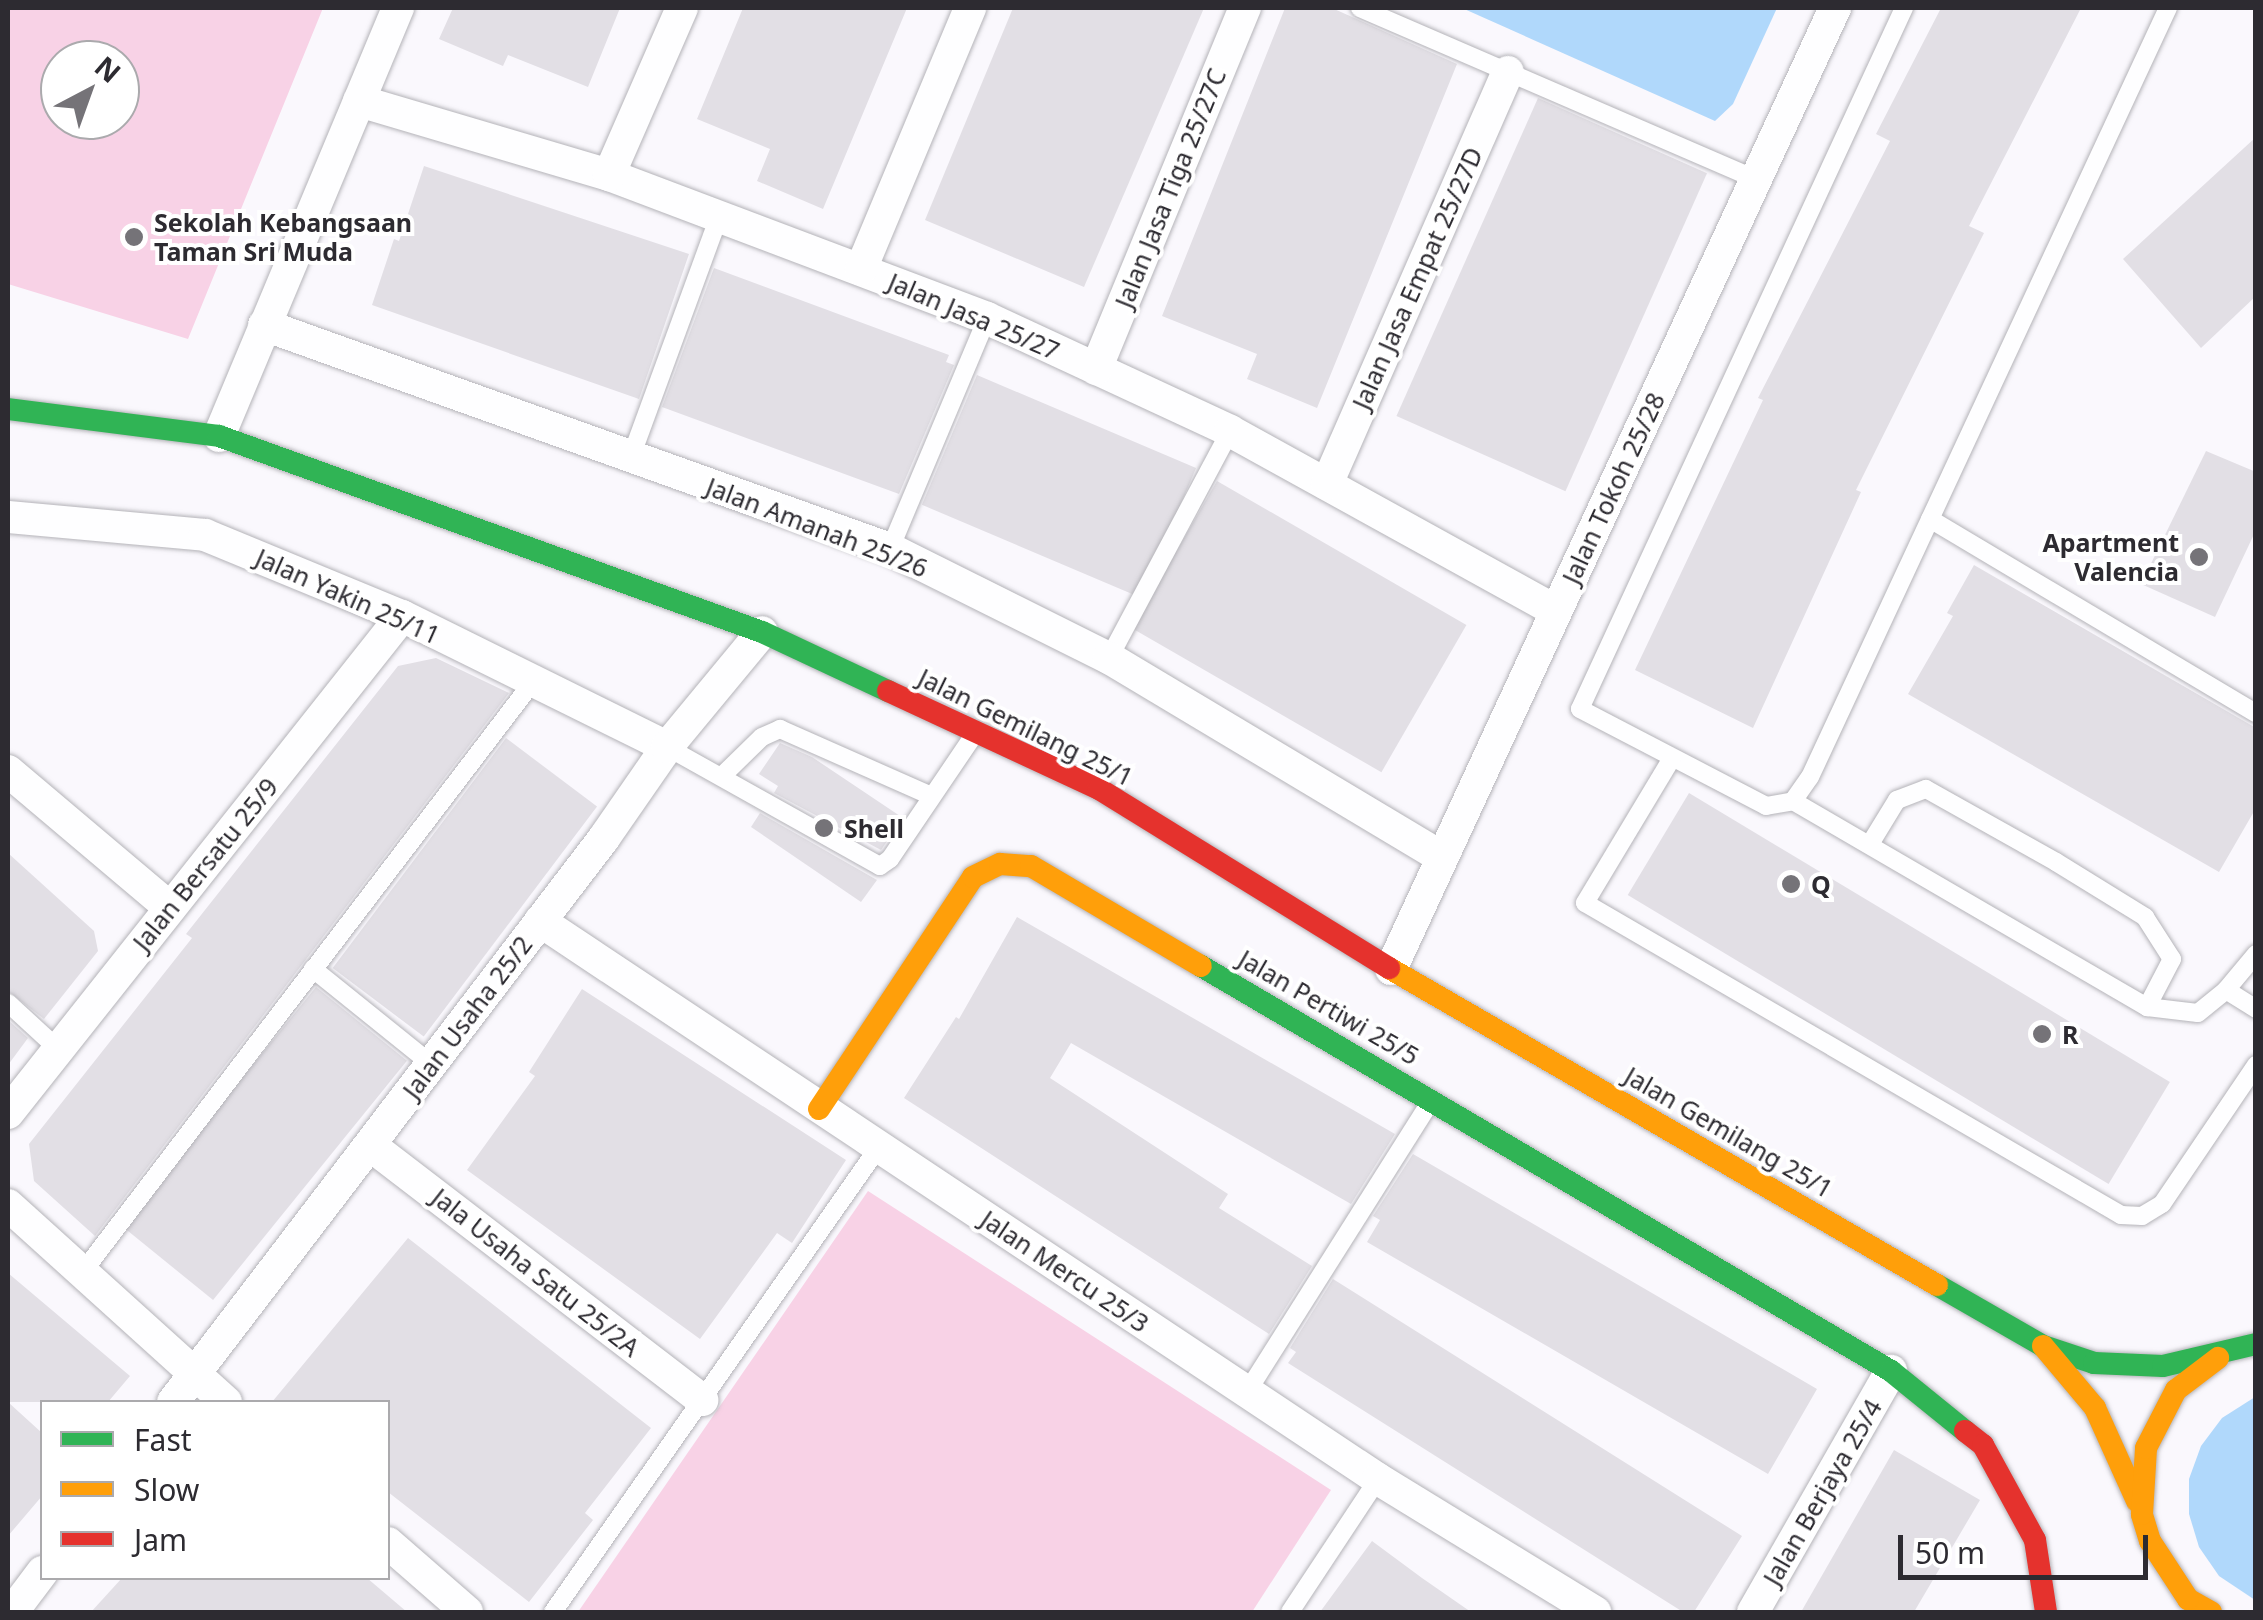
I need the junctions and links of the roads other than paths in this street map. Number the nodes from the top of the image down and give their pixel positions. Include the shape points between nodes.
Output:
1 (398, 8) edge
2 (682, 8) edge
3 (970, 8) edge
4 (1245, 8) edge
5 (1360, 8) edge
6 (1835, 8) edge
7 (1904, 8) edge
8 (2168, 8) edge
9 (1508, 72) junction
10 (359, 101) junction
11 (609, 174) junction
12 (1755, 179) junction
13 (720, 214) junction
14 (861, 269) junction
15 (987, 318) junction
16 (264, 325) junction
17 (1096, 369) junction
18 (8, 409) edge
19 (1230, 431) junction
20 (219, 436) junction
21 (632, 457) junction
22 (1327, 484) junction
23 (8, 517) edge
24 (1930, 519) junction
25 (890, 549) junction
26 (1556, 611) junction
27 (402, 616) junction
28 (762, 632) junction
29 (1108, 658) junction
30 (532, 684) junction
31 (2256, 713) edge
32 (976, 731) junction
33 (667, 747) junction
34 (1672, 758) junction
35 (8, 771) edge
36 (723, 774) junction
37 (931, 796) junction
38 (1793, 801) junction
39 (1870, 844) junction
40 (1442, 857) junction
41 (170, 908) junction
42 (540, 921) junction
43 (2256, 954) edge
44 (313, 969) junction
45 (1390, 969) junction
46 (2226, 990) junction
47 (8, 1003) edge
48 (2147, 1007) junction
49 (2256, 1009) edge
50 (58, 1049) junction
51 (431, 1064) junction
52 (2256, 1065) edge
53 (1432, 1099) junction
54 (818, 1109) junction
55 (8, 1112) edge
56 (370, 1144) junction
57 (878, 1148) junction
58 (8, 1205) edge
59 (82, 1273) junction
60 (2256, 1344) edge
61 (2043, 1346) junction
62 (2229, 1350) junction
63 (1891, 1371) junction
64 (194, 1374) junction
65 (1247, 1392) junction
66 (174, 1400) edge
67 (224, 1400) edge
68 (702, 1400) junction
69 (1378, 1479) junction
70 (2142, 1514) junction
71 (2150, 1541) junction
72 (390, 1546) edge
73 (40, 1575) edge
74 (2158, 1594) dead end
75 (18, 1603) edge
76 (466, 1612) edge
77 (552, 1612) edge
78 (1290, 1612) edge
79 (1595, 1612) edge
80 (1753, 1612) edge
81 (2046, 1612) edge
82 (2211, 1612) edge

1 - 10 street
2 - 11 street
3 - 14 street
4 - 17 street, Jalan Jasa Tiga 25/27C
5 - 9 lane
6 - 12 street, Jalan Tokoh 25/28
7 - 34 lane via 1580,709
8 - 24 lane
9 - 12 lane
9 - 22 street, Jalan Jasa Empat 25/27D
10 - 11 street, Jalan Jasa 25/27
10 - 16 street
11 - 13 street, Jalan Jasa 25/27
12 - 26 street, Jalan Tokoh 25/28
13 - 14 street, Jalan Jasa 25/27
13 - 21 lane
14 - 15 street, Jalan Jasa 25/27
15 - 17 street, Jalan Jasa 25/27
15 - 25 lane
16 - 20 street
16 - 21 street, Jalan Amanah 25/26
17 - 19 street, Jalan Jasa 25/27
18 - 20 street, Jalan Gemilang 25/1
19 - 22 street, Jalan Jasa 25/27
19 - 29 lane
20 - 28 street, Jalan Gemilang 25/1
21 - 25 street, Jalan Amanah 25/26
22 - 26 street, Jalan Jasa 25/27
23 - 27 street, Jalan Yakin 25/11 via 205,535
24 - 31 lane
24 - 38 lane
25 - 29 street, Jalan Amanah 25/26
26 - 40 street, Jalan Tokoh 25/28
27 - 30 street, Jalan Yakin 25/11
27 - 41 street, Jalan Bersatu 25/9
28 - 32 street, Jalan Gemilang 25/1
28 - 33 street, Jalan Usaha 25/2
29 - 40 street, Jalan Amanah 25/26
30 - 33 street, Jalan Yakin 25/11
30 - 44 lane
32 - 37 lane
32 - 45 street, Jalan Gemilang 25/1 via 1099,788
33 - 36 lane
33 - 42 street, Jalan Usaha 25/2
34 - 38 lane via 1766,806
34 - 52 lane via 1584,903 2121,1215 2142,1216 2162,1204
35 - 41 street
36 - 37 lane via 762,737 780,730
36 - 37 lane via 880,866
38 - 39 lane
39 - 48 lane
39 - 48 lane via 1897,800 1926,789 2056,862 2145,917 2172,959
40 - 45 street, Jalan Tokoh 25/28
41 - 50 street, Jalan Bersatu 25/9
42 - 51 street, Jalan Usaha 25/2
42 - 54 street, Jalan Mercu 25/3
43 - 46 lane
44 - 51 lane
44 - 59 lane
45 - 61 street, Jalan Gemilang 25/1
46 - 48 lane via 2198,1013
46 - 49 lane
47 - 50 lane
50 - 55 street, Jalan Bersatu 25/9
51 - 56 street, Jalan Usaha 25/2
53 - 54 street, Jalan Pertiwi 25/5 via 1031,866 1000,864 973,876
53 - 63 street, Jalan Pertiwi 25/5
53 - 65 lane
54 - 57 street, Jalan Mercu 25/3
56 - 64 street, Jalan Usaha 25/2
56 - 68 street, Jala Usaha Satu 25/2A
57 - 65 street, Jalan Mercu 25/3
57 - 68 lane
58 - 59 street
59 - 64 street
60 - 62 street, Jalan Gemilang 25/1
61 - 62 street, Jalan Gemilang 25/1 via 2094,1364 2164,1366
61 - 70 street, Jalan Gemilang 25/1 via 2095,1408
62 - 70 street via 2176,1390 2168,1404 2146,1448
63 - 80 street, Jalan Berjaya 25/4
63 - 81 street, Jalan Pertiwi 25/5 via 1983,1445 2035,1540
64 - 66 street, Jalan Usaha 25/2
64 - 67 street
65 - 69 street, Jalan Mercu 25/3
68 - 77 lane
69 - 78 lane
69 - 79 street, Jalan Mercu 25/3
70 - 71 street
71 - 74 street
71 - 82 street via 2188,1599
72 - 76 street
73 - 75 street

